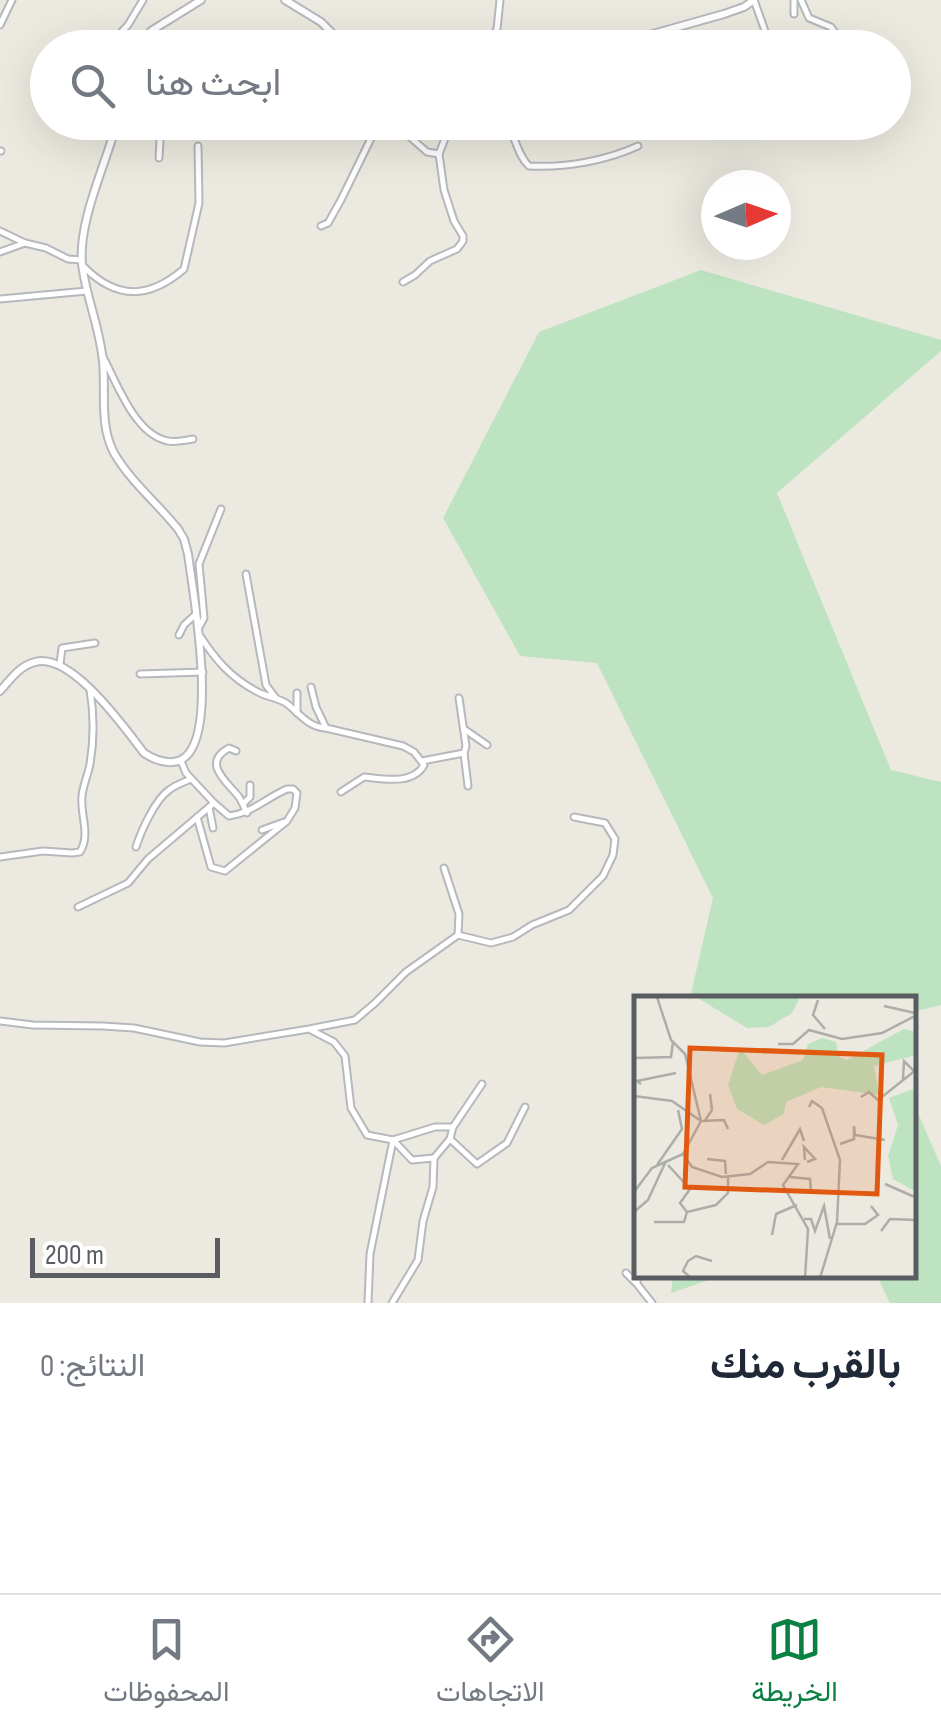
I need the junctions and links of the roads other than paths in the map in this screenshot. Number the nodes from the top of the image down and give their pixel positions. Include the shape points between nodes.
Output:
1 (12, 0) edge
2 (143, 0) edge
3 (201, 0) edge
4 (285, 0) edge
5 (500, 0) edge
6 (754, 0) edge
7 (798, 0) edge
8 (794, 14) dead end
9 (0, 24) edge
10 (123, 30) edge
11 (153, 30) edge
12 (328, 30) edge
13 (497, 30) edge
14 (667, 30) edge
15 (764, 30) edge
16 (832, 30) edge
17 (111, 140) edge
18 (160, 140) edge
19 (371, 140) edge
20 (413, 140) edge
21 (444, 140) edge
22 (515, 140) edge
23 (198, 146) dead end
24 (638, 146) dead end
25 (438, 154) junction
26 (159, 158) dead end
27 (321, 226) dead end
28 (0, 231) edge
29 (24, 243) junction
30 (0, 252) edge
31 (82, 263) junction
32 (403, 282) dead end
33 (87, 291) junction
34 (0, 299) edge
35 (102, 354) junction
36 (193, 438) dead end
37 (222, 509) dead end
38 (246, 574) dead end
39 (196, 614) junction
40 (198, 631) junction
41 (179, 636) dead end
42 (95, 643) dead end
43 (60, 664) junction
44 (203, 672) junction
45 (140, 674) dead end
46 (311, 687) dead end
47 (90, 690) junction
48 (0, 692) edge
49 (297, 694) dead end
50 (275, 697) junction
51 (460, 698) dead end
52 (297, 713) junction
53 (326, 728) junction
54 (464, 729) junction
55 (487, 745) dead end
56 (236, 752) dead end
57 (464, 753) junction
58 (422, 761) junction
59 (180, 762) junction
60 (191, 779) junction
61 (250, 785) dead end
62 (468, 786) dead end
63 (341, 792) dead end
64 (243, 804) junction
65 (211, 805) junction
66 (247, 813) junction
67 (197, 817) junction
68 (574, 817) dead end
69 (286, 821) junction
70 (213, 828) dead end
71 (262, 830) dead end
72 (136, 847) dead end
73 (0, 856) edge
74 (444, 868) dead end
75 (78, 907) dead end
76 (458, 935) junction
77 (0, 1022) edge
78 (309, 1029) junction
79 (482, 1084) dead end
80 (525, 1107) dead end
81 (453, 1126) junction
82 (450, 1138) junction
83 (393, 1140) junction
84 (434, 1158) junction
85 (626, 1273) dead end
86 (637, 1280) edge
87 (368, 1303) edge
88 (392, 1303) edge
89 (652, 1303) edge

1 - 9 street
2 - 10 street
3 - 11 street
4 - 12 street
5 - 13 street
6 - 14 street
6 - 15 street
7 - 8 street
7 - 16 street via 809,18
17 - 31 street via 84,228
18 - 26 street
19 - 27 street
20 - 25 street
21 - 25 street
22 - 24 street via 528,166 608,157
23 - 31 street via 198,203 184,269 136,292 108,287
25 - 32 street via 462,240
28 - 29 street
29 - 30 street
29 - 31 street
31 - 33 street
33 - 34 street
33 - 35 street
35 - 36 street via 146,428 166,441
35 - 39 street via 108,439 184,539
37 - 40 street via 199,564 204,618
38 - 50 street via 266,685
39 - 40 street
39 - 41 street
40 - 44 street
40 - 50 street via 226,672
42 - 43 street via 62,648
43 - 47 street
43 - 48 street via 30,663
44 - 45 street
44 - 59 street via 196,741
46 - 53 street
47 - 59 street via 144,752
47 - 73 street via 84,846 72,853
49 - 52 street
50 - 52 street
51 - 54 street
52 - 53 street
53 - 58 street via 403,746
54 - 55 street
54 - 57 street
56 - 64 street via 222,751 216,764
57 - 58 street
57 - 62 street
58 - 63 street via 418,774 364,777
59 - 60 street
60 - 65 street
60 - 72 street via 159,801
61 - 64 street
64 - 66 street
65 - 66 street via 229,816
65 - 67 street
65 - 70 street
66 - 69 street via 292,789 297,799
67 - 69 street via 211,867 225,871
67 - 75 street via 128,883
68 - 76 street via 605,823 615,839 604,876 569,910 513,937 492,943
69 - 71 street
74 - 76 street via 459,914
76 - 78 street via 355,1020
77 - 78 street via 134,1028 224,1044
78 - 83 street via 346,1056 351,1108 368,1134
79 - 81 street
80 - 82 street via 507,1143 477,1164
81 - 82 street
81 - 83 street
82 - 84 street
83 - 84 street via 412,1160
83 - 87 street via 370,1254
84 - 88 street via 418,1260
85 - 86 street
86 - 89 street

